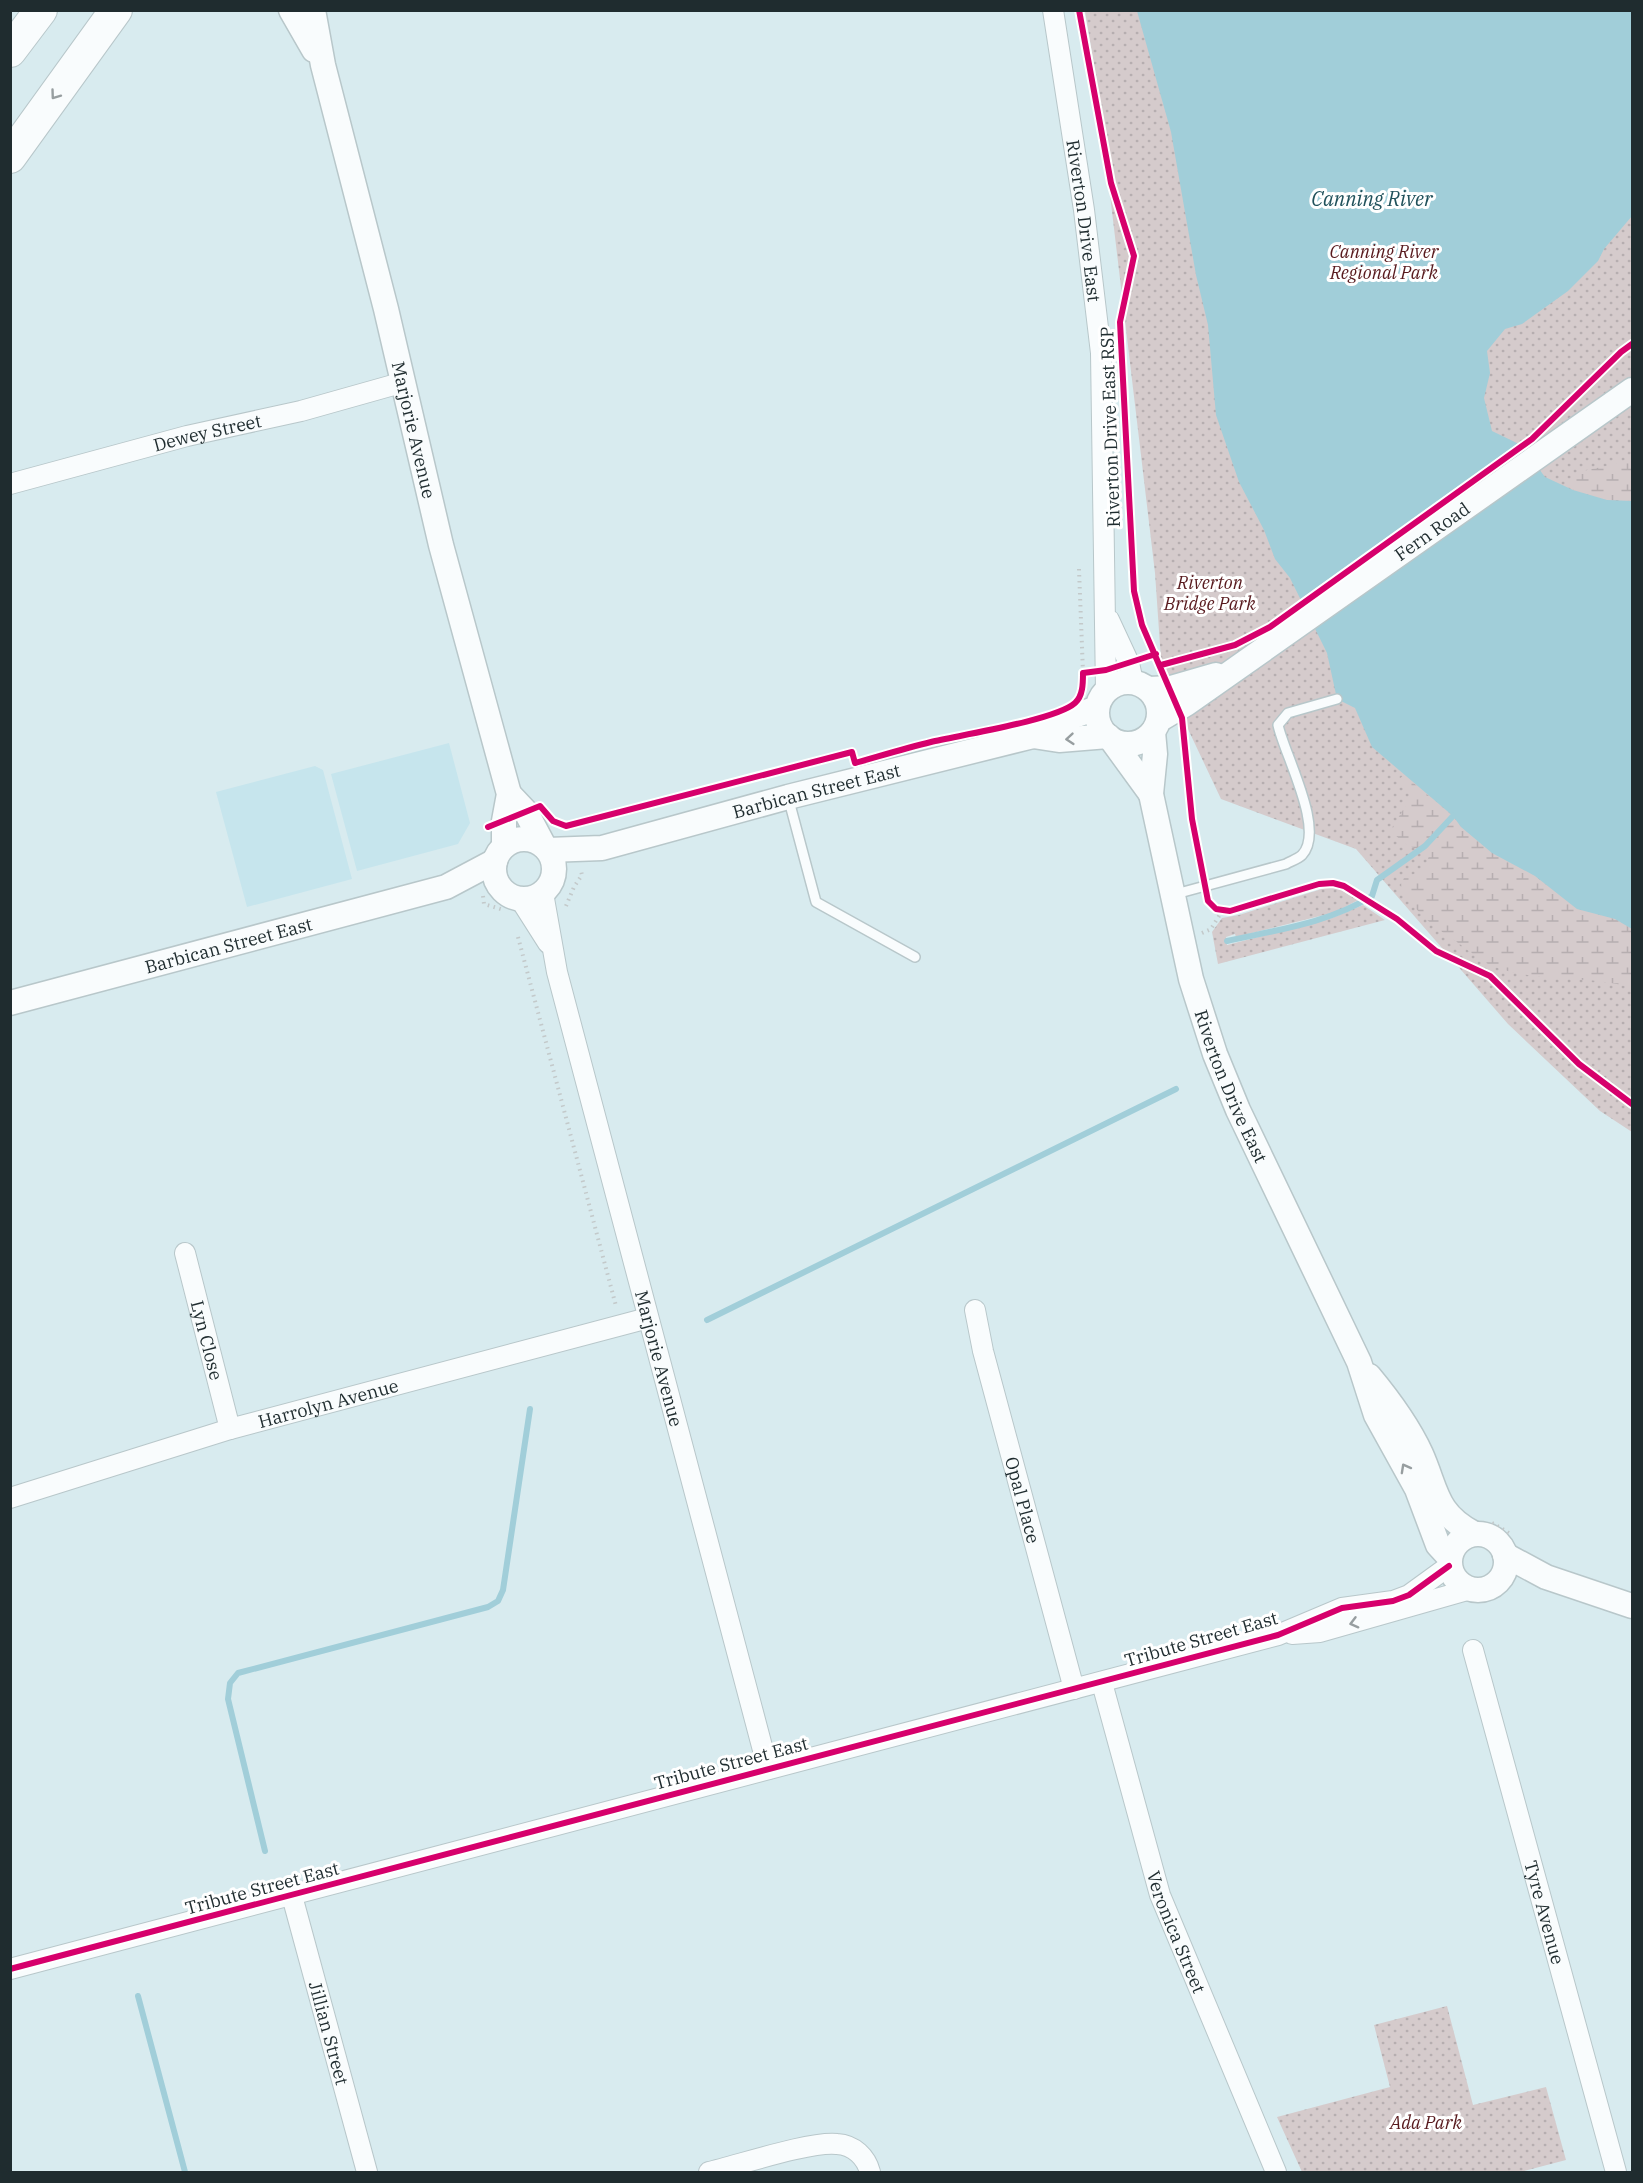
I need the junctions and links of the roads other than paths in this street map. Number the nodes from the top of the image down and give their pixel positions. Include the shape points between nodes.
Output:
1 (41, 10) edge
2 (116, 10) edge
3 (291, 10) edge
4 (313, 10) edge
5 (1053, 10) edge
6 (10, 51) edge
7 (323, 65) junction
8 (10, 157) edge
9 (404, 382) junction
10 (1632, 390) edge
11 (10, 484) edge
12 (1105, 612) junction
13 (1229, 671) junction
14 (1141, 686) junction
15 (1103, 689) junction
16 (1337, 699) dead end
17 (1156, 726) junction
18 (1033, 736) junction
19 (1109, 737) junction
20 (509, 794) junction
21 (1151, 794) junction
22 (788, 797) junction
23 (546, 848) junction
24 (602, 848) junction
25 (499, 854) junction
26 (446, 887) junction
27 (552, 893) junction
28 (511, 895) junction
29 (1172, 896) junction
30 (551, 947) junction
31 (915, 957) dead end
32 (10, 1003) edge
33 (184, 1253) dead end
34 (975, 1310) dead end
35 (648, 1318) junction
36 (1359, 1362) junction
37 (230, 1429) junction
38 (10, 1498) edge
39 (1478, 1526) junction
40 (1509, 1545) junction
41 (1449, 1561) junction
42 (1546, 1576) junction
43 (1499, 1580) junction
44 (1471, 1589) junction
45 (1632, 1606) edge
46 (1278, 1635) junction
47 (1473, 1650) dead end
48 (1102, 1683) junction
49 (1074, 1689) junction
50 (768, 1769) junction
51 (292, 1896) junction
52 (10, 1970) edge
53 (367, 2172) edge
54 (710, 2172) edge
55 (870, 2172) edge
56 (1276, 2172) edge
57 (1616, 2172) edge

1 - 6 highway
2 -> 8 highway
3 - 7 street, Marjorie Avenue
4 - 7 street, Marjorie Avenue
5 - 12 street, Riverton Drive East via 1101,353
7 - 9 street, Marjorie Avenue
9 - 11 street, Dewey Street via 301,411 187,435
9 - 20 street, Marjorie Avenue via 441,545
10 - 13 street, Fern Road
12 - 14 street, Riverton Drive East
12 - 15 street, Riverton Drive East
13 - 14 street, Fern Road via 1171,688
13 - 17 street, Fern Road
14 - 15 street via 1114,685
14 - 17 street, Riverton Drive East via 1158,704
15 - 18 street, Barbican Street East
15 - 19 street, Riverton Drive East via 1097,718
16 - 29 lane via 1288,713 1278,725 1307,807 1308,843 1302,855 1286,864
17 - 19 street via 1138,742 1129,744
17 - 21 street, Riverton Drive East
19 -> 18 street, Barbican Street East via 1059,740
18 - 22 street, Barbican Street East
19 - 21 street, Riverton Drive East
20 - 23 street, Marjorie Avenue via 526,812
20 - 25 street, Marjorie Avenue
21 - 29 street, Riverton Drive East
22 - 24 street, Barbican Street East
22 - 31 lane via 816,902
23 - 24 street, Barbican Street East
23 - 25 street via 528,839 511,842
23 - 27 street, Marjorie Avenue via 555,868
24 - 27 street, Barbican Street East
25 - 26 street, Barbican Street East
25 - 28 street, Marjorie Avenue via 494,877
26 - 28 street, Barbican Street East
26 - 32 street, Barbican Street East
27 - 28 street via 529,899
27 - 30 street, Marjorie Avenue
28 - 30 street, Marjorie Avenue
29 - 36 street, Riverton Drive East via 1191,979 1215,1054
30 - 35 street, Marjorie Avenue
33 - 37 street, Lyn Close
34 - 49 street, Opal Place
35 - 37 street, Harrolyn Avenue
35 - 50 street, Marjorie Avenue
36 - 39 street, Riverton Drive East via 1396,1410 1421,1454 1436,1499 1454,1523
41 -> 36 street, Riverton Drive East via 1438,1545 1417,1489 1376,1415
37 - 38 street, Harrolyn Avenue
39 - 40 street, Riverton Drive East via 1502,1547
39 - 41 street via 1457,1541
40 - 42 street, Riverton Drive East
40 - 43 street
41 - 44 street, Riverton Drive East via 1456,1581
41 - 46 street, Tribute Street East via 1409,1595 1342,1608
42 - 43 street, Riverton Drive East
42 - 45 street, Riverton Drive East
43 - 44 street, Riverton Drive East via 1488,1588
44 -> 46 street, Tribute Street East via 1320,1632
46 - 48 street, Tribute Street East
47 - 57 street, Tyre Avenue
48 - 49 street, Tribute Street East
48 - 56 street, Veronica Street via 1160,1895
49 - 50 street, Tribute Street East
50 - 51 street, Tribute Street East
51 - 52 street, Tribute Street East
51 - 53 street, Jillian Street
54 - 55 street via 817,2145 837,2144 861,2154

